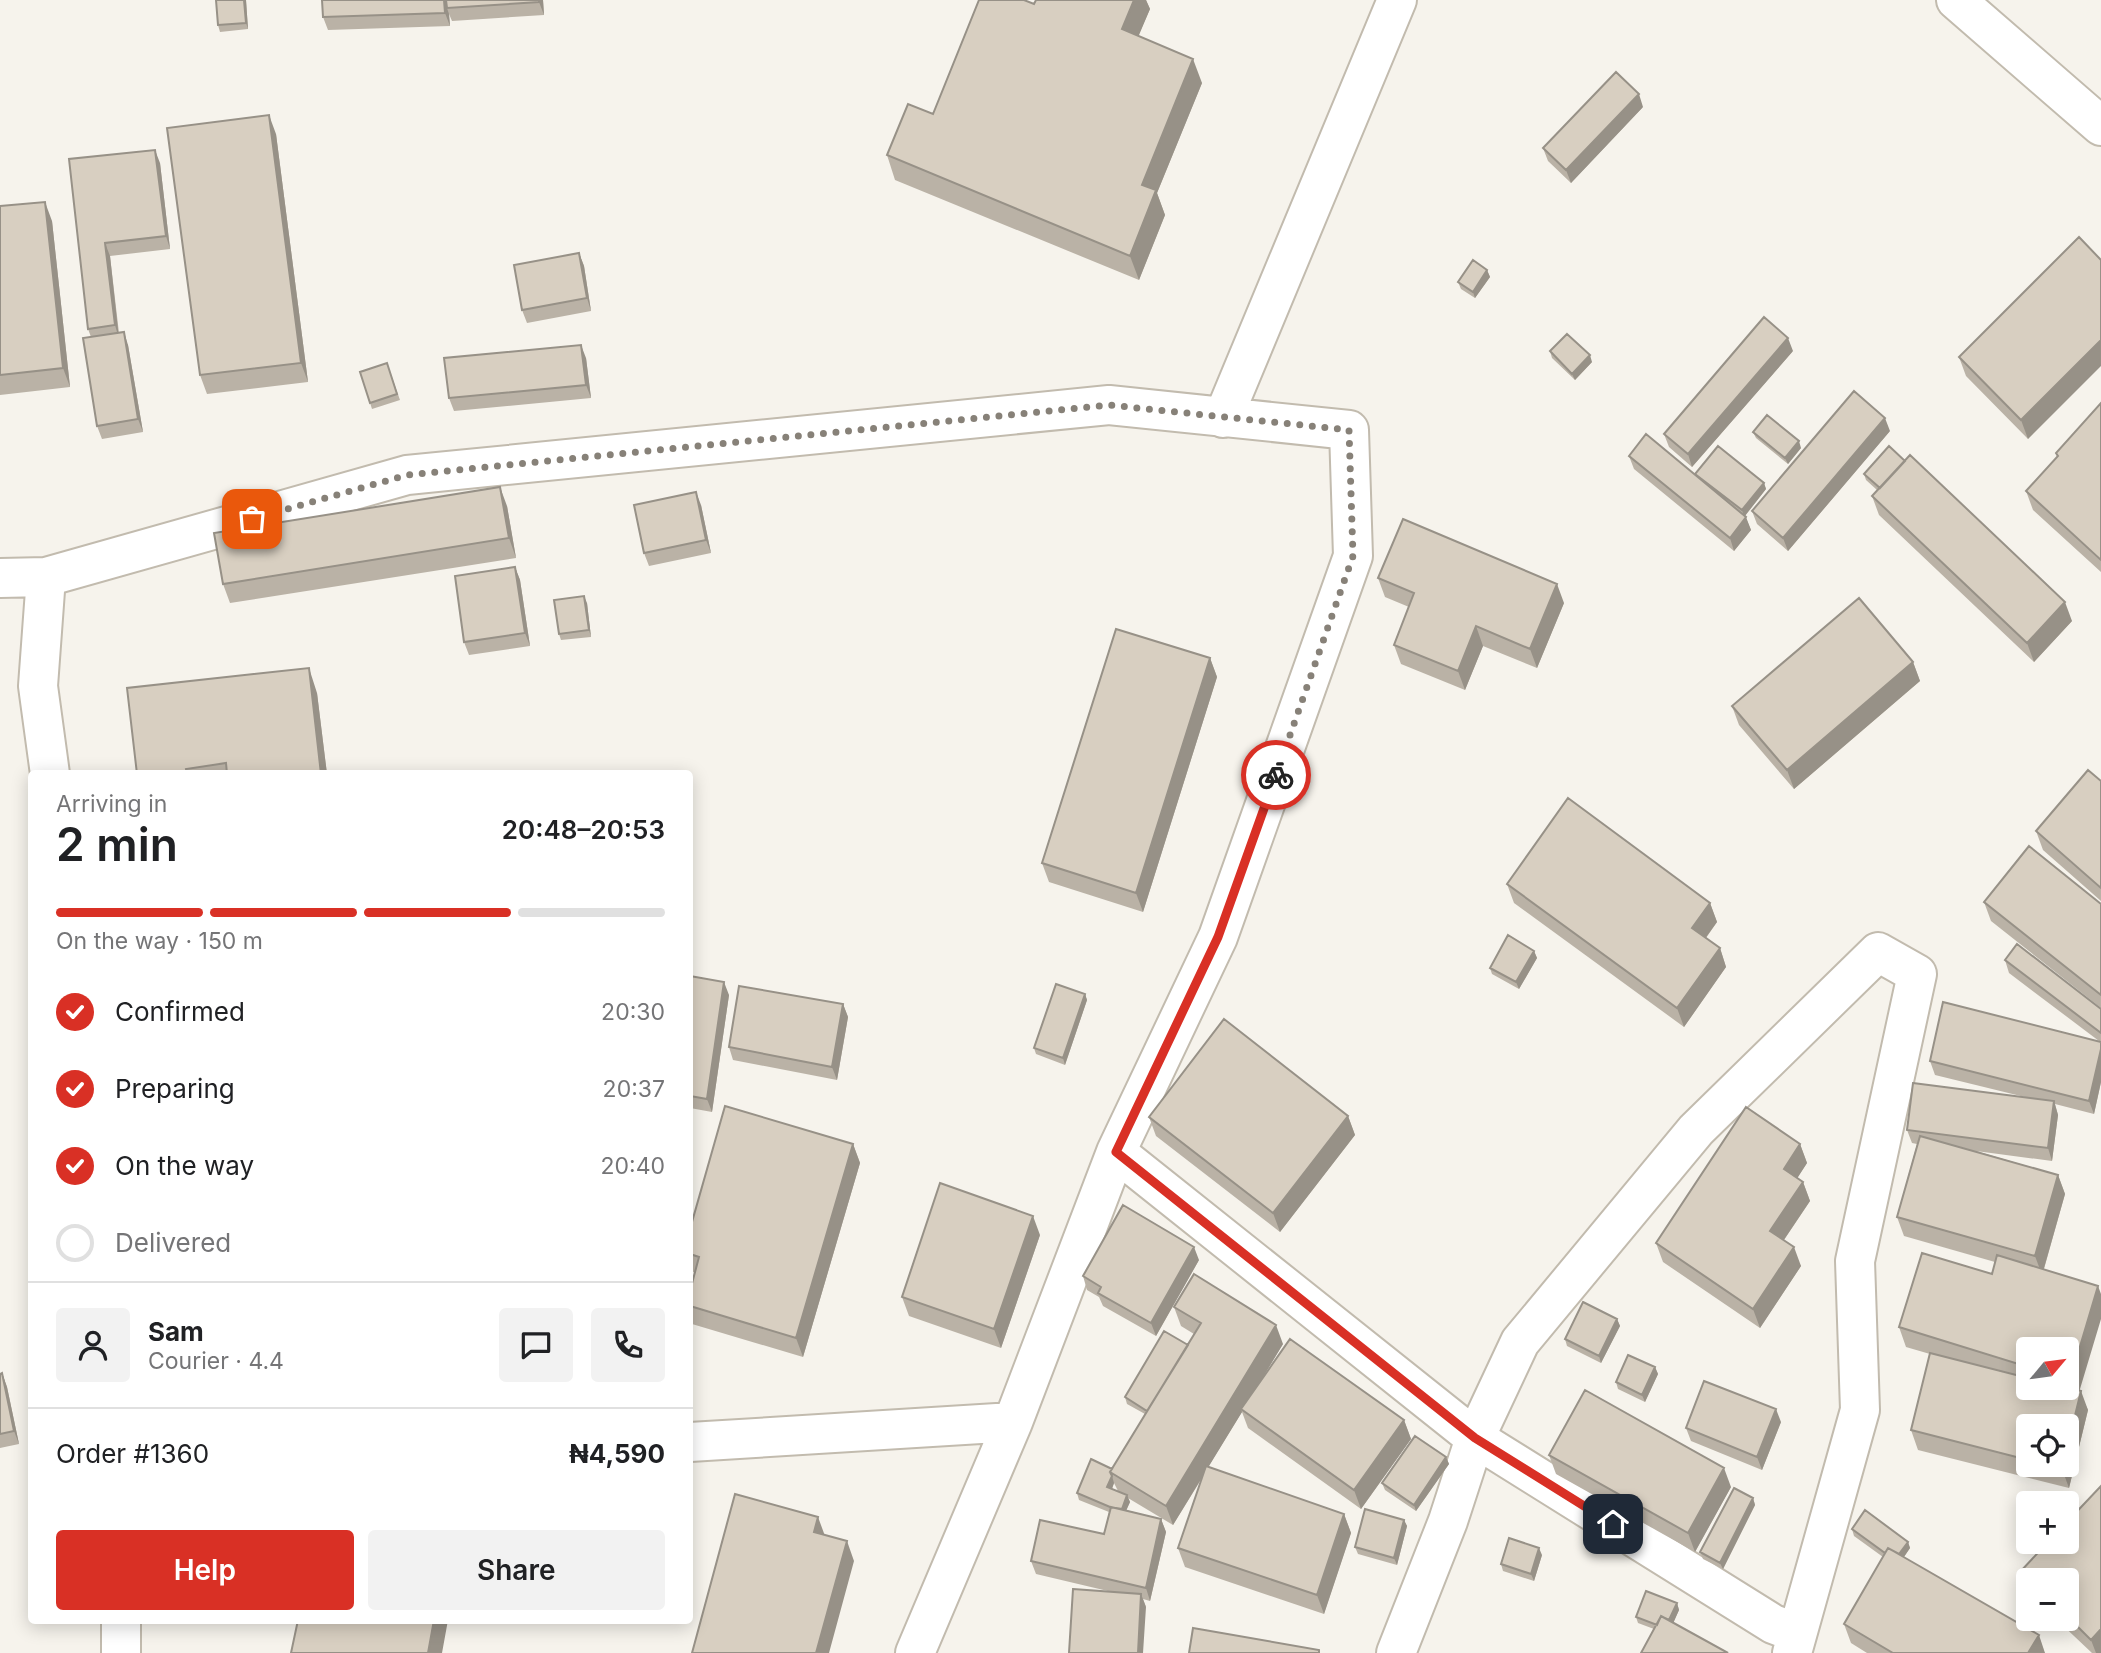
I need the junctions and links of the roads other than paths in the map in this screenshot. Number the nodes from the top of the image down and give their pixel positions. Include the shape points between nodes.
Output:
1 (1397, 0) edge
2 (1956, 0) edge
3 (2101, 126) edge
4 (1223, 418) junction
5 (46, 577) junction
6 (0, 578) edge
7 (49, 770) edge
8 (1116, 1152) junction
9 (1013, 1422) junction
10 (1475, 1438) junction
11 (693, 1442) edge
12 (121, 1624) edge
13 (1794, 1643) edge
14 (121, 1653) edge
15 (915, 1653) edge
16 (1396, 1653) edge

1 - 4 street
2 - 3 street
4 - 5 street via 1109,405 407,475
4 - 8 street via 1349,430 1353,556 1218,937
5 - 6 street
5 - 7 street via 37,686
8 - 9 street
8 - 10 street
9 - 11 street
9 - 15 street
10 - 13 street via 1773,1624
10 - 13 street via 1520,1342 1696,1130 1878,952 1917,974 1855,1261 1860,1409
10 - 16 street
12 - 14 street

